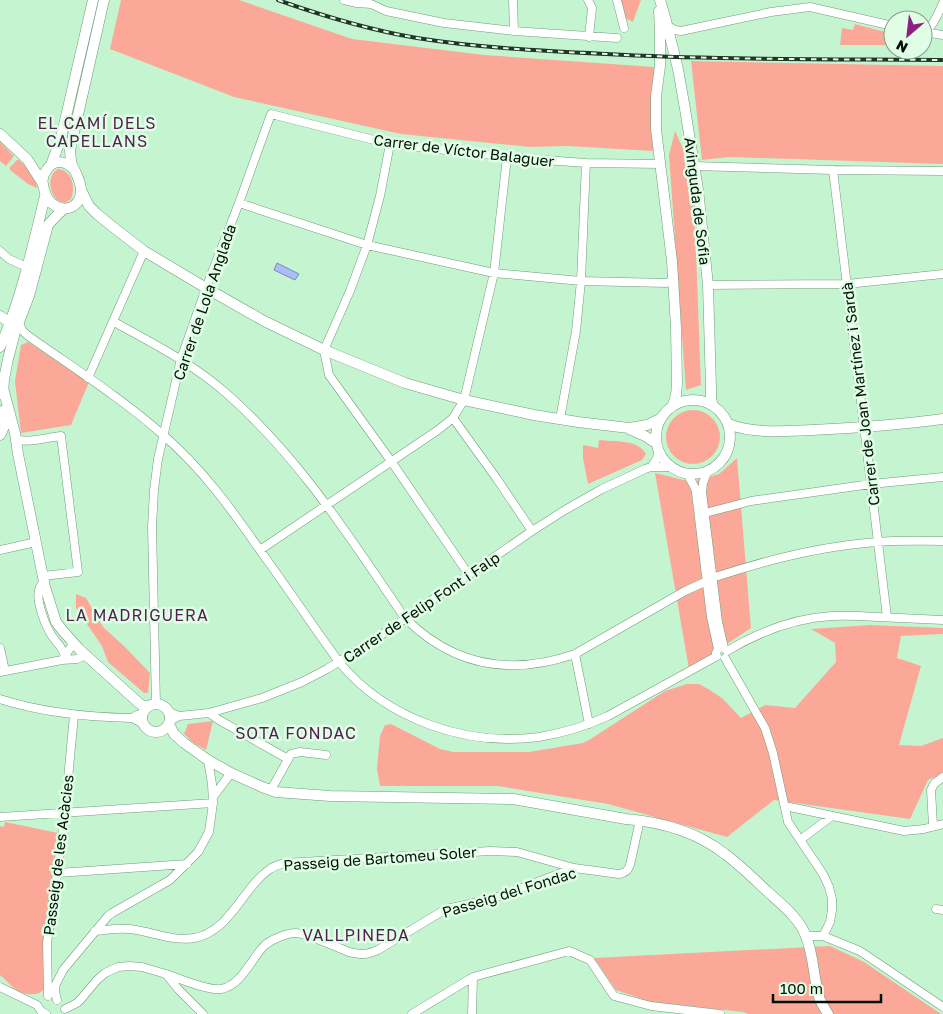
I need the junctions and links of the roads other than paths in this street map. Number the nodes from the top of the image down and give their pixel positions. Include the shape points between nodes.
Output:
1 (93, 0) edge
2 (104, 0) edge
3 (344, 0) edge
4 (513, 0) edge
5 (588, 0) edge
6 (616, 0) edge
7 (658, 0) edge
8 (372, 2) edge
9 (943, 3) edge
10 (809, 4) edge
11 (936, 19) junction
12 (883, 23) edge
13 (933, 24) edge
14 (668, 26) junction
15 (624, 28) dead end
16 (514, 31) junction
17 (943, 34) edge
18 (589, 37) junction
19 (617, 38) dead end
20 (271, 114) joint
21 (0, 134) edge
22 (390, 144) junction
23 (507, 157) junction
24 (27, 159) junction
25 (586, 163) junction
26 (660, 164) junction
27 (50, 166) junction
28 (694, 166) junction
29 (74, 169) junction
30 (833, 170) junction
31 (943, 172) edge
32 (43, 184) junction
33 (81, 190) junction
34 (45, 196) junction
35 (239, 203) junction
36 (68, 207) junction
37 (97, 214) junction
38 (368, 245) junction
39 (0, 251) edge
40 (144, 251) junction
41 (27, 267) junction
42 (494, 273) junction
43 (943, 274) edge
44 (674, 280) junction
45 (581, 281) junction
46 (847, 284) junction
47 (708, 285) junction
48 (206, 288) junction
49 (0, 316) edge
50 (14, 322) junction
51 (114, 322) junction
52 (26, 335) junction
53 (13, 340) junction
54 (0, 347) edge
55 (324, 350) junction
56 (181, 359) junction
57 (88, 378) junction
58 (464, 400) junction
59 (673, 405) junction
60 (713, 406) junction
61 (5, 411) edge
62 (453, 418) junction
63 (560, 419) junction
64 (660, 419) junction
65 (943, 419) edge
66 (728, 424) junction
67 (628, 428) junction
68 (864, 428) junction
69 (755, 431) junction
70 (163, 434) junction
71 (0, 436) edge
72 (16, 439) junction
73 (728, 446) junction
74 (658, 448) junction
75 (18, 454) junction
76 (391, 462) junction
77 (651, 467) junction
78 (672, 467) junction
79 (708, 470) junction
80 (687, 473) junction
81 (943, 477) edge
82 (871, 484) junction
83 (327, 505) junction
84 (705, 513) junction
85 (532, 531) junction
86 (943, 541) edge
87 (36, 542) junction
88 (878, 542) junction
89 (0, 550) edge
90 (260, 550) junction
91 (469, 575) junction
92 (44, 579) junction
93 (709, 580) junction
94 (887, 617) junction
95 (405, 618) junction
96 (943, 620) edge
97 (72, 642) junction
98 (0, 648) edge
99 (722, 652) junction
100 (575, 654) junction
101 (86, 655) junction
102 (64, 658) junction
103 (339, 662) junction
104 (2, 672) edge
105 (0, 699) edge
106 (143, 712) junction
107 (209, 712) junction
108 (74, 715) junction
109 (170, 721) junction
110 (589, 724) junction
111 (326, 755) dead end
112 (288, 758) junction
113 (208, 760) junction
114 (231, 773) junction
115 (943, 778) edge
116 (271, 790) junction
117 (213, 800) junction
118 (785, 806) junction
119 (65, 812) junction
120 (832, 816) junction
121 (0, 817) edge
122 (640, 820) junction
123 (943, 824) edge
124 (932, 826) junction
125 (800, 840) junction
126 (187, 864) junction
127 (574, 868) junction
128 (58, 874) junction
129 (94, 931) junction
130 (806, 936) junction
131 (823, 936) junction
132 (63, 970) junction
133 (48, 974) junction
134 (166, 974) junction
135 (472, 977) junction
136 (0, 982) edge
137 (0, 987) edge
138 (9, 991) junction
139 (48, 996) junction
140 (57, 1000) junction
141 (37, 1005) junction
142 (943, 1007) edge
143 (64, 1012) edge
144 (46, 1014) edge
145 (203, 1014) edge
146 (412, 1014) edge
147 (472, 1014) edge
148 (720, 1014) edge
149 (828, 1014) edge

1 - 27 street via 61,138
2 - 29 street via 70,150
3 - 8 street
4 - 16 street
5 - 18 street via 592,8
6 - 15 street
7 - 14 street, Avinguda de Sofia
7 - 26 street, Avinguda de Sofia via 660,66 656,129
8 - 16 street via 386,11 444,23
9 - 11 street
10 - 12 street
10 - 14 street via 681,31
11 - 13 street
11 - 17 street
14 - 28 street, Avinguda de Sofia
16 - 18 street
18 - 19 street
20 - 22 street, Carrer de Víctor Balaguer
20 - 35 street, Carrer de Lola Anglada
21 - 24 street
22 - 23 street, Carrer de Víctor Balaguer
22 - 38 street
23 - 25 street, Carrer de Víctor Balaguer
23 - 42 street
24 - 27 street
24 - 32 street
25 - 26 street, Carrer de Víctor Balaguer
25 - 45 street
26 - 44 street, Avinguda de Sofia
27 - 29 street via 58,161
27 - 32 street via 42,178
28 - 30 street
28 - 47 street, Avinguda de Sofia
29 - 33 street
30 - 31 street
30 - 46 street, Carrer de Joan Martínez i Sardà
32 - 34 street
33 - 36 street via 77,202
33 - 37 street
34 - 36 street via 54,206
34 - 41 street
35 - 38 street
35 - 48 street, Carrer de Lola Anglada
36 - 37 street via 84,208
36 - 50 street via 48,225 29,296
37 - 40 street
38 - 42 street
38 - 55 street
39 - 41 street
40 - 48 street
40 - 51 street
41 - 50 street
42 - 45 street
42 - 58 street
43 - 46 street
44 - 45 street via 666,284
44 - 59 street, Avinguda de Sofia via 677,384
45 - 63 street via 576,331
46 - 47 street
46 - 68 street, Carrer de Joan Martínez i Sardà
47 - 60 street, Avinguda de Sofia
48 - 55 street via 264,322
48 - 56 street, Carrer de Lola Anglada
49 - 50 street
50 - 52 street
50 - 53 street
50 - 54 street
51 - 56 street
51 - 57 street
52 - 53 street
52 - 57 street
53 - 61 street via 3,388
55 - 58 street via 405,383
55 - 76 street via 329,375
56 - 70 street, Carrer de Lola Anglada
56 - 83 street via 225,392 256,422 287,454
57 - 70 street
58 - 62 street
58 - 63 street
59 - 60 street via 693,400
59 - 64 street
60 - 66 street
61 - 71 street via 5,426
61 - 72 street
62 - 76 street
62 - 85 street
63 - 67 street
64 - 67 street via 648,426
64 - 74 street via 656,431
65 - 68 street
66 - 69 street
66 - 73 street
67 - 74 street via 646,436
68 - 69 street
68 - 82 street, Carrer de Joan Martínez i Sardà
69 - 73 street via 738,437
70 - 90 street via 214,487
70 - 106 street, Carrer de Lola Anglada via 155,481
71 - 75 street
72 - 75 street
72 - 92 street via 61,436 78,572
73 - 79 street via 721,460
74 - 77 street
74 - 78 street
75 - 87 street
76 - 83 street
76 - 91 street
77 - 78 street, Carrer de Felip Font i Falp
77 - 85 street, Carrer de Felip Font i Falp via 602,489
78 - 80 street
79 - 80 street
79 - 84 street via 702,492
80 - 93 street via 695,488
81 - 82 street
82 - 84 street via 751,501
82 - 88 street, Carrer de Joan Martínez i Sardà
83 - 90 street
83 - 95 street
84 - 93 street
85 - 91 street, Carrer de Felip Font i Falp
86 - 88 street
87 - 89 street
87 - 92 street
88 - 93 street via 813,550
88 - 94 street, Carrer de Joan Martínez i Sardà
90 - 103 street
91 - 95 street, Carrer de Felip Font i Falp
92 - 97 street via 56,622
92 - 102 street via 38,597 43,616 62,648
93 - 99 street
93 - 100 street
94 - 96 street
94 - 99 street via 841,615 801,620 764,632
95 - 100 street via 443,647 486,663 526,666
95 - 103 street, Carrer de Felip Font i Falp
97 - 101 street
97 - 102 street
98 - 104 street
99 - 110 street
99 - 118 street via 765,728
100 - 110 street
101 - 102 street via 77,659
101 - 106 street
102 - 104 street
103 - 107 street, Carrer de Felip Font i Falp via 270,695
103 - 110 street via 362,686 390,706 451,732 516,739 549,735
105 - 108 street
106 - 108 street
106 - 109 street via 163,706
106 - 109 street via 149,730 158,732
107 - 109 street, Carrer de Felip Font i Falp
107 - 112 street
108 - 119 street, Passeig de les Acàcies
109 - 113 street via 167,733 174,734
111 - 112 street via 293,752
112 - 116 street
113 - 114 street
113 - 117 street
114 - 116 street
114 - 117 street
115 - 124 street via 934,784 932,790
116 - 122 street via 330,796 512,799
117 - 119 street
117 - 126 street via 209,832
118 - 120 street
118 - 125 street via 788,822
119 - 121 street
119 - 128 street, Passeig de les Acàcies
120 - 124 street via 904,831
120 - 125 street
122 - 127 street, Passeig del Fondac via 630,865 624,873
122 - 130 street via 671,826 697,836 725,854 795,918
123 - 124 street
125 - 131 street via 823,874 832,899 830,922
126 - 128 street
126 - 129 street via 170,880 112,913
127 - 129 street, Passeig de Bartomeu Soler via 517,852 490,851 284,863 262,876 222,924 206,934 180,938 128,929
127 - 134 street, Passeig del Fondac via 509,894 446,909 368,955 349,952 297,932 264,946 240,978 222,989 196,985
128 - 133 street, Passeig de les Acàcies via 48,943
129 - 132 street
130 - 131 street
130 - 149 street via 820,999
131 - 142 street via 860,951
132 - 133 street
132 - 140 street via 55,986
133 - 139 street, Passeig de les Acàcies
134 - 143 street, Passeig del Fondac via 142,966 118,967 104,973 82,1000
134 - 145 street
135 - 146 street
135 - 147 street
135 - 148 street via 569,951 590,960 614,996 651,1006
136 - 138 street
137 - 138 street
138 - 141 street
139 - 140 street
139 - 141 street via 41,996
140 - 143 street
141 - 144 street

